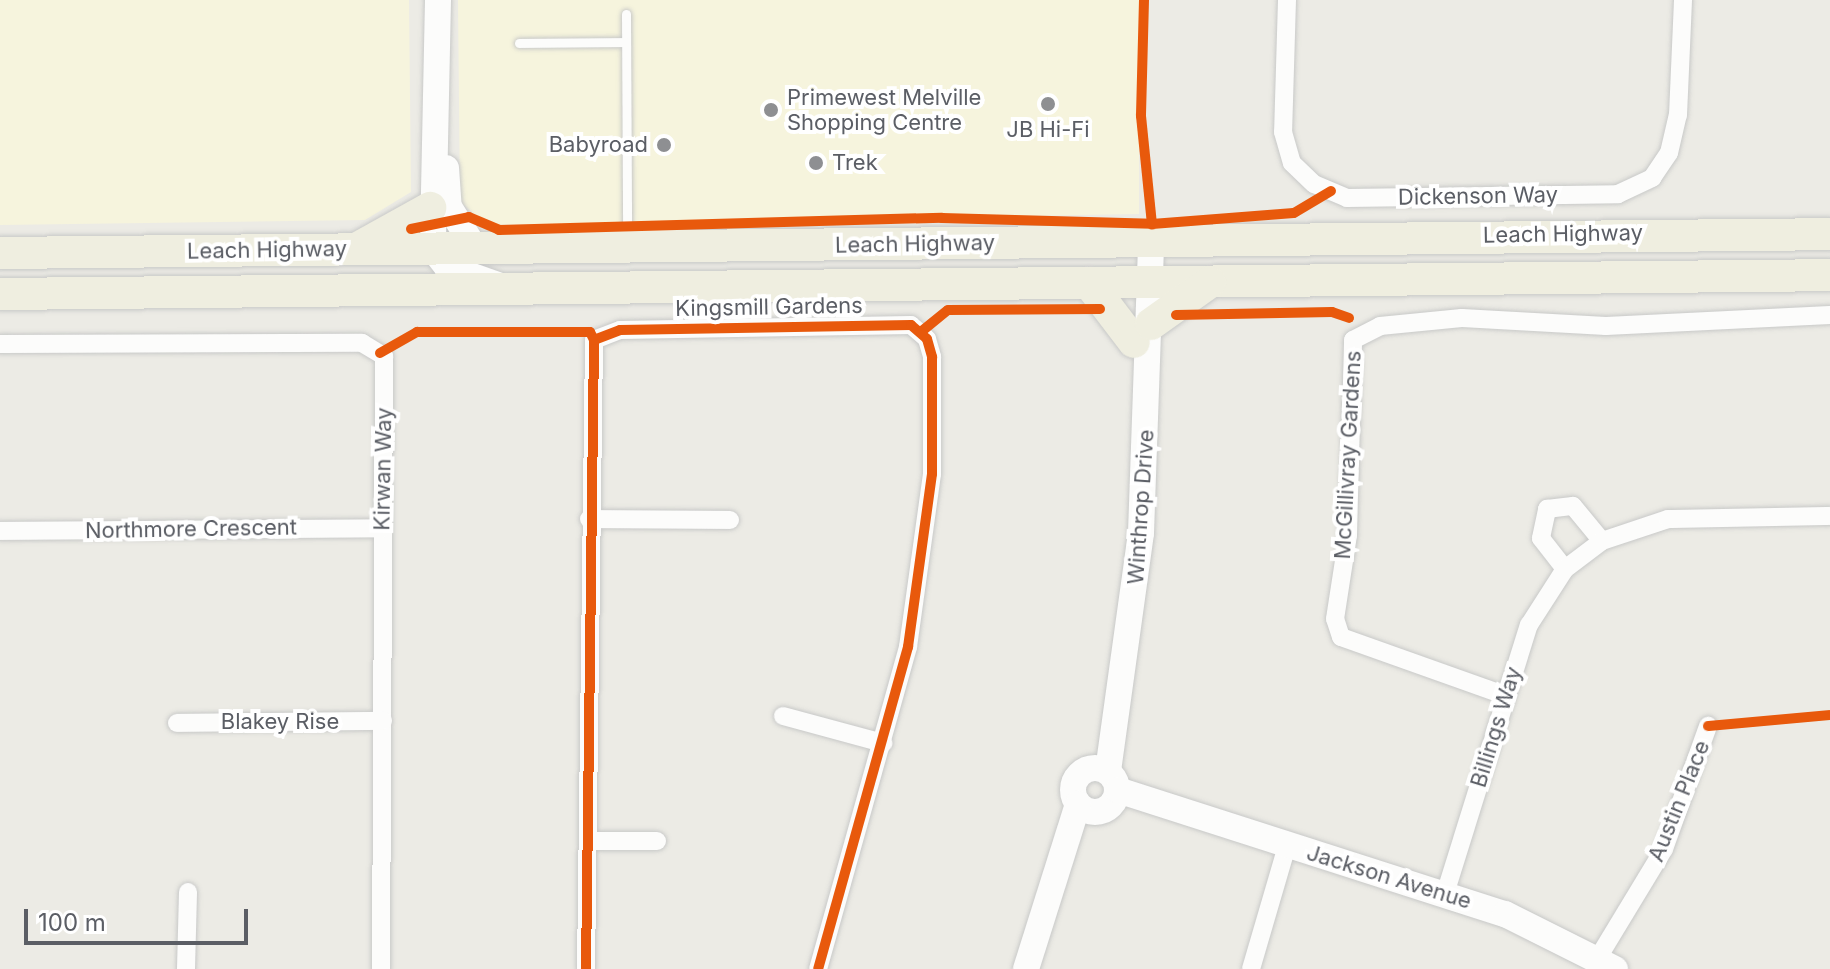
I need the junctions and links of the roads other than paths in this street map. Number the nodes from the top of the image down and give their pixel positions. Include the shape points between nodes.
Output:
1 (438, 0) edge
2 (1287, 0) edge
3 (1683, 0) edge
4 (626, 14) dead end
5 (626, 42) junction
6 (519, 43) dead end
7 (438, 96) junction
8 (430, 208) junction
9 (1830, 210) edge
10 (1597, 233) junction
11 (1830, 234) edge
12 (1142, 241) junction
13 (628, 247) junction
14 (475, 248) junction
15 (356, 249) junction
16 (433, 249) junction
17 (0, 253) edge
18 (1830, 275) edge
19 (1143, 282) junction
20 (1210, 282) junction
21 (1089, 283) junction
22 (505, 289) junction
23 (0, 294) edge
24 (1830, 315) edge
25 (1142, 333) junction
26 (0, 344) edge
27 (1830, 516) edge
28 (589, 519) junction
29 (730, 520) dead end
30 (382, 528) junction
31 (0, 531) edge
32 (1602, 541) junction
33 (1565, 569) junction
34 (1504, 695) junction
35 (783, 716) dead end
36 (383, 721) junction
37 (177, 723) dead end
38 (1708, 726) dead end
39 (883, 743) junction
40 (1101, 791) junction
41 (588, 841) junction
42 (657, 841) dead end
43 (1287, 846) junction
44 (188, 892) dead end
45 (1445, 894) junction
46 (1607, 963) edge
47 (186, 969) edge
48 (381, 969) edge
49 (586, 969) edge
50 (818, 969) edge
51 (1026, 969) edge
52 (1039, 969) edge
53 (1251, 969) edge

1 - 7 street
2 - 3 street, Dickenson Way via 1283,132 1292,163 1314,184 1347,198 1618,194 1652,178 1669,153 1678,115
4 - 5 lane
5 - 6 lane
5 - 13 lane
7 - 8 street
7 - 14 street via 449,207
8 - 15 highway
8 - 16 street
9 - 10 highway via 1650,220
10 - 11 highway, Leach Highway
10 - 12 highway, Leach Highway
12 - 13 highway, Leach Highway
12 - 19 street, Winthrop Drive
13 - 14 highway, Leach Highway
14 - 16 highway, Leach Highway
15 - 16 highway, Leach Highway
15 - 17 highway, Leach Highway
16 - 22 street via 447,267
18 - 20 highway, Leach Highway
19 - 20 highway, Leach Highway
19 - 21 highway, Leach Highway
19 - 25 street, Winthrop Drive
20 - 25 highway
21 - 22 highway, Leach Highway
21 - 25 highway
22 - 23 highway, Leach Highway
24 - 34 street, McGillivray Gardens via 1606,326 1462,318 1380,326 1353,340 1348,535 1335,619 1341,637
25 - 40 street, Winthrop Drive via 1129,536
26 - 30 street, Kirwan Way via 362,343 384,356
27 - 32 street, Billings Way via 1668,519
28 - 29 street
28 - 39 street, Kingsmill Gardens via 590,359 594,340 604,334 896,325 922,331 932,357 932,474 908,647
28 - 41 street, Kingsmill Gardens
30 - 31 street, Northmore Crescent
30 - 36 street, Kirwan Way
32 - 33 street, Billings Way
32 - 33 street via 1573,506 1547,509 1541,538
33 - 34 street, Billings Way via 1529,625
34 - 45 street, Billings Way
35 - 39 street
36 - 37 street, Blakey Rise
36 - 48 street, Kirwan Way
38 - 46 street, Austin Place via 1664,849
39 - 50 street, Kingsmill Gardens
40 - 43 street, Jackson Avenue
40 - 51 street, Winthrop Drive
40 - 52 street, Winthrop Drive
41 - 42 street
41 - 49 street, Kingsmill Gardens
43 - 45 street, Jackson Avenue
43 - 53 street
44 - 47 street
45 - 46 street, Jackson Avenue

